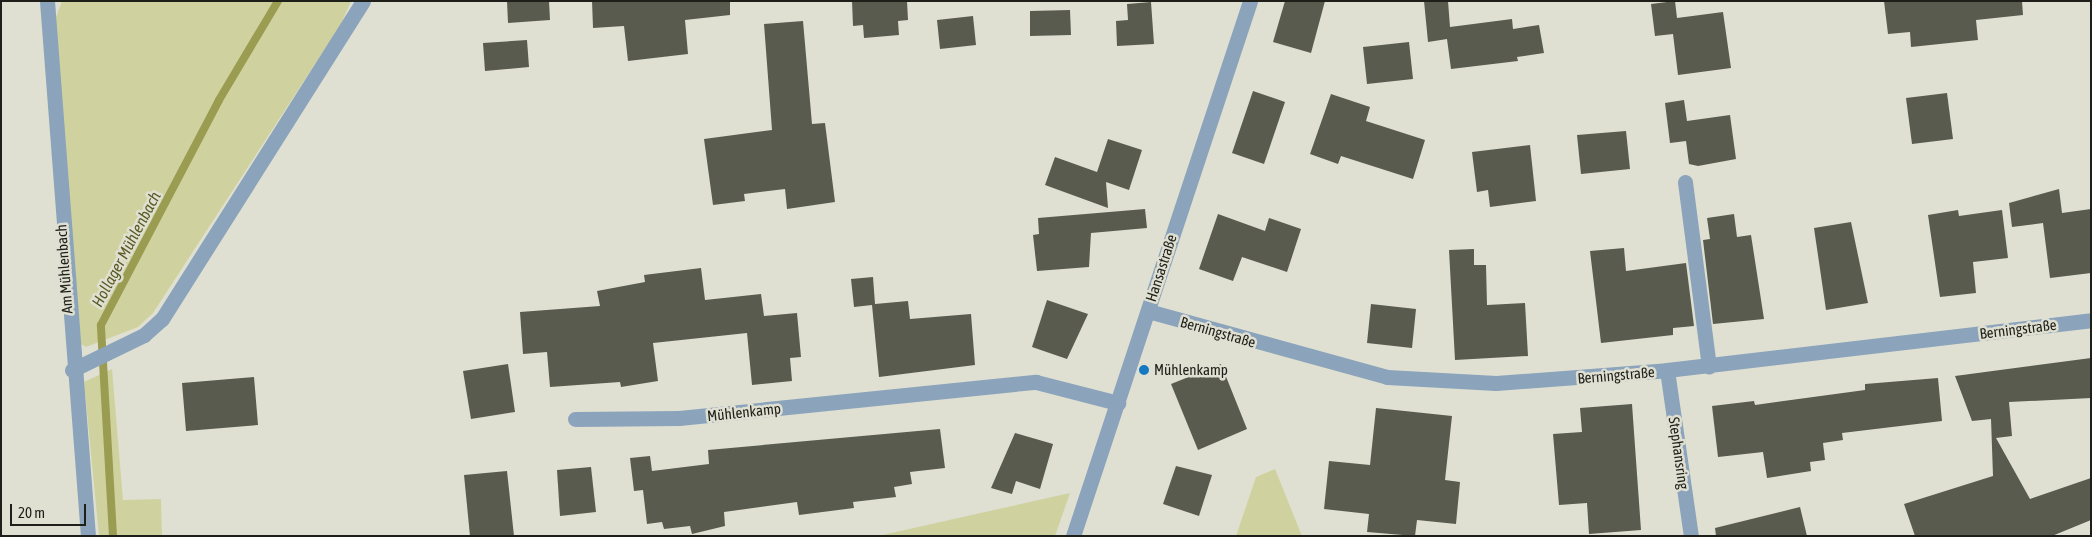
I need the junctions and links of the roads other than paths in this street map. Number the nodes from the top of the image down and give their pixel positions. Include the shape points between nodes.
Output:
1 (47, 1) edge
2 (363, 1) edge
3 (1250, 1) edge
4 (1685, 182) dead end
5 (1148, 311) junction
6 (2091, 320) edge
7 (1709, 366) junction
8 (78, 368) junction
9 (1668, 370) junction
10 (1118, 403) junction
11 (576, 419) dead end
12 (88, 536) edge
13 (1073, 536) edge
14 (1691, 536) edge

1 - 8 street, Am Mühlenbach
2 - 8 street via 162,318 144,335
3 - 5 street, Hansastraße
4 - 7 street
5 - 9 street, Berningstraße via 1387,377 1496,383
5 - 10 street, Hansastraße
6 - 7 street, Berningstraße
7 - 9 street, Berningstraße
8 - 12 street, Am Mühlenbach
9 - 14 street, Stephansring
10 - 11 street, Mühlenkamp via 1036,382 679,418
10 - 13 street, Hansastraße

